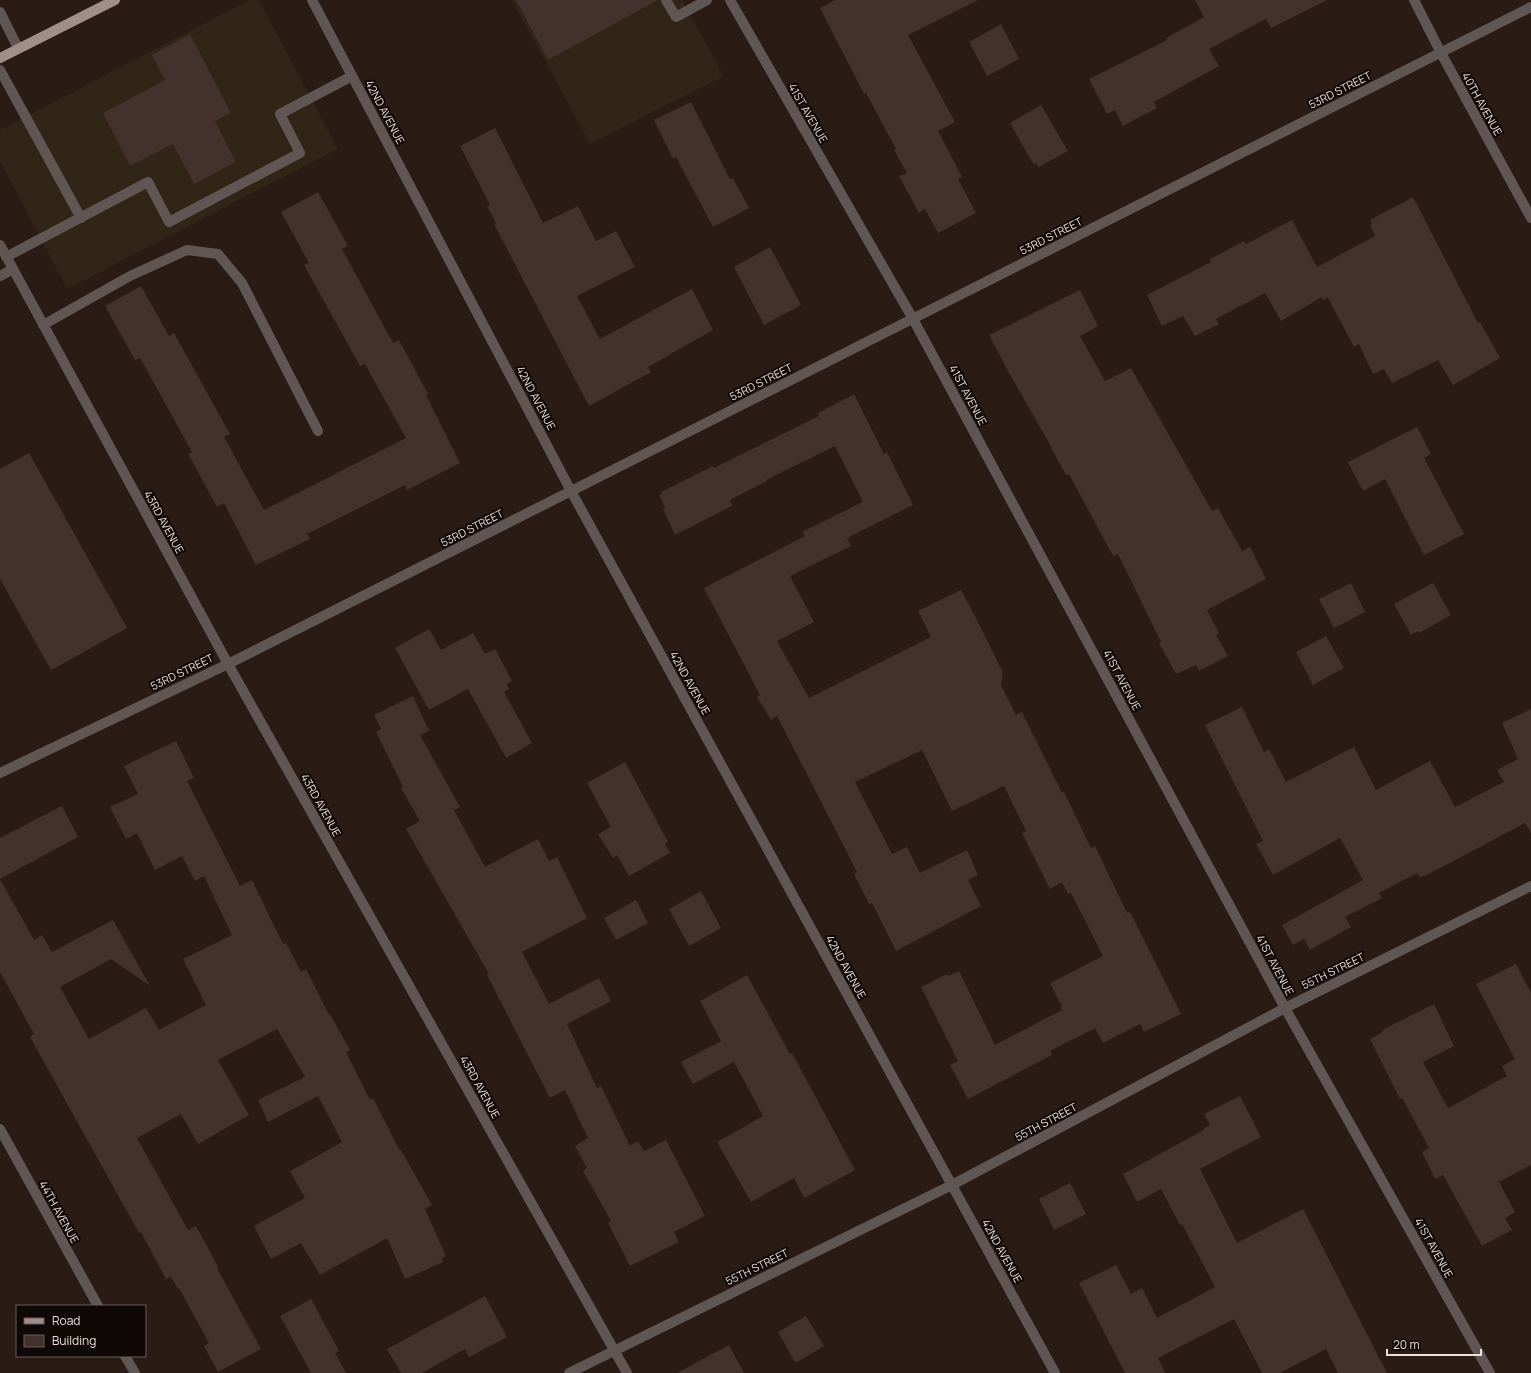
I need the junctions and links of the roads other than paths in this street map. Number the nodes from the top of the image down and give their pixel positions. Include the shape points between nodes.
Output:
1 (115, 0) edge
2 (312, 0) edge
3 (666, 0) edge
4 (708, 0) edge
5 (730, 0) edge
6 (1414, 0) edge
7 (1531, 7) edge
8 (0, 12) edge
9 (18, 48) junction
10 (1441, 53) junction
11 (0, 58) edge
12 (0, 70) edge
13 (352, 76) junction
14 (81, 218) junction
15 (1531, 218) edge
16 (0, 245) edge
17 (6, 257) junction
18 (13, 269) junction
19 (0, 276) edge
20 (913, 319) junction
21 (43, 325) junction
22 (318, 431) dead end
23 (571, 491) junction
24 (228, 664) junction
25 (0, 773) edge
26 (1531, 886) edge
27 (1285, 1008) junction
28 (0, 1129) edge
29 (952, 1185) junction
30 (97, 1305) edge
31 (615, 1350) junction
32 (126, 1357) edge
33 (135, 1373) edge
34 (569, 1373) edge
35 (627, 1373) edge
36 (1055, 1373) edge
37 (1490, 1373) edge

1 - 9 main road
2 - 13 street, 42ND AVENUE
3 - 4 street via 676,17
5 - 20 street, 41ST AVENUE
6 - 10 street, 40TH AVENUE
7 - 10 street, 53RD STREET
8 - 9 street
9 - 11 main road
10 - 15 street, 40TH AVENUE
10 - 20 street, 53RD STREET
12 - 14 street
13 - 14 street via 280,114 300,153 169,222 148,182
13 - 23 street, 42ND AVENUE
14 - 17 street
16 - 17 street, 43RD AVENUE
17 - 18 street, 43RD AVENUE
18 - 19 street
18 - 21 street, 43RD AVENUE
20 - 23 street, 53RD STREET
20 - 27 street, 41ST AVENUE
21 - 22 street via 130,276 187,250 218,254 242,283
21 - 24 street, 43RD AVENUE
23 - 24 street, 53RD STREET
23 - 29 street, 42ND AVENUE
24 - 25 street, 53RD STREET
24 - 31 street, 43RD AVENUE
26 - 27 street, 55TH STREET
27 - 29 street, 55TH STREET
27 - 37 street, 41ST AVENUE
28 - 30 street, 44TH AVENUE
29 - 31 street, 55TH STREET
29 - 36 street, 42ND AVENUE
31 - 34 street, 55TH STREET
31 - 35 street, 43RD AVENUE
32 - 33 street

